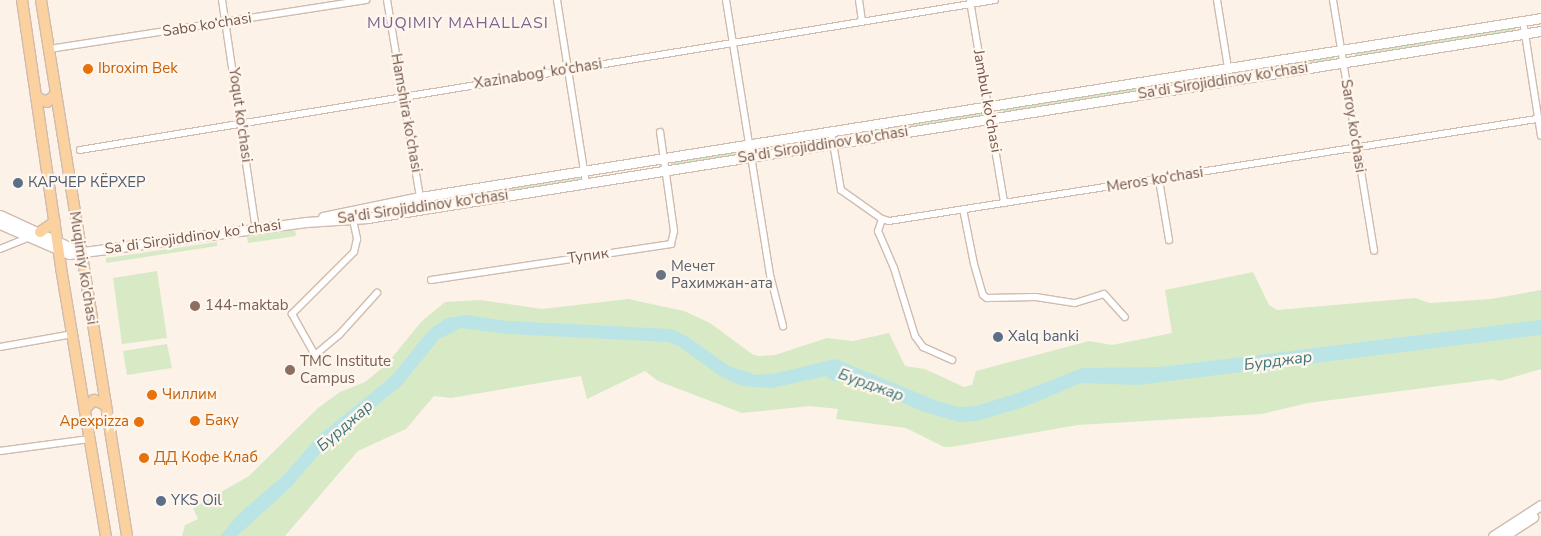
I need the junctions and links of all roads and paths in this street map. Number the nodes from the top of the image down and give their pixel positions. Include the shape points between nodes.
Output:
1 (22, 0) edge
2 (41, 0) edge
3 (222, 0) edge
4 (366, 0) edge
5 (387, 0) edge
6 (557, 0) edge
7 (726, 0) edge
8 (859, 0) edge
9 (995, 0) edge
10 (1218, 0) edge
11 (1333, 0) edge
12 (970, 2) edge
13 (1541, 18) edge
14 (862, 21) junction
15 (1523, 21) junction
16 (226, 22) junction
17 (1541, 31) edge
18 (1525, 33) junction
19 (732, 41) junction
20 (49, 49) junction
21 (1341, 50) junction
22 (1343, 62) junction
23 (1228, 68) junction
24 (569, 69) junction
25 (56, 94) junction
26 (402, 96) junction
27 (36, 97) junction
28 (988, 106) junction
29 (990, 118) junction
30 (1537, 119) junction
31 (241, 121) junction
32 (830, 131) junction
33 (660, 132) dead end
34 (1541, 136) edge
35 (750, 144) junction
36 (832, 144) junction
37 (1357, 148) junction
38 (80, 150) dead end
39 (752, 157) junction
40 (665, 158) junction
41 (584, 170) junction
42 (666, 170) junction
43 (1159, 180) junction
44 (586, 183) junction
45 (420, 197) junction
46 (1004, 203) junction
47 (352, 209) junction
48 (962, 209) junction
49 (0, 215) edge
50 (353, 219) junction
51 (882, 219) junction
52 (55, 222) junction
53 (306, 222) junction
54 (0, 224) edge
55 (256, 230) junction
56 (40, 232) junction
57 (29, 237) junction
58 (1169, 240) dead end
59 (0, 249) edge
60 (59, 251) junction
61 (1374, 251) dead end
62 (80, 252) junction
63 (432, 280) dead end
64 (377, 293) dead end
65 (1125, 317) dead end
66 (784, 326) dead end
67 (73, 334) junction
68 (0, 347) edge
69 (952, 360) dead end
70 (105, 405) junction
71 (85, 409) junction
72 (90, 439) junction
73 (0, 451) edge
74 (1541, 504) edge
75 (1541, 512) edge
76 (1508, 531) edge
77 (106, 536) edge
78 (126, 536) edge
79 (1493, 536) edge

1 - 27 main road, Muqimiy ko'chasi
2 - 20 main road, Muqimiy ko'chasi
3 - 16 street, Yoqut ko'chasi
4 - 16 street, Sabo ko‘chasi
5 - 26 street, Hamshira ko‘chasi
6 - 24 street
7 - 19 street
8 - 14 street
9 - 12 street, Xazinabog‘ ko‘chasi
10 - 23 street
11 - 21 street, Saroy ko‘chasi
12 - 14 street, Xazinabog‘ ko‘chasi
12 - 28 street, Jambul ko'chasi
13 - 15 street, Sa'di Sirojiddinov ko'chasi
14 - 19 street, Xazinabog‘ ko‘chasi
15 - 18 street
15 - 21 street, Sa'di Sirojiddinov ko'chasi
16 - 20 street, Sabo ko‘chasi
16 - 31 street, Yoqut ko'chasi
17 - 18 street, Sa'di Sirojiddinov ko'chasi
18 - 22 street, Sa'di Sirojiddinov ko'chasi
18 - 30 street
19 - 24 street, Xazinabog‘ ko‘chasi
19 - 35 street
20 - 25 main road, Muqimiy ko'chasi
21 - 22 street, Saroy ko‘chasi
21 - 23 street, Sa'di Sirojiddinov ko'chasi
22 - 29 street, Sa'di Sirojiddinov ko'chasi
22 - 37 street, Saroy ko‘chasi
23 - 28 street, Sa'di Sirojiddinov ko'chasi
24 - 26 street, Xazinabog‘ ko‘chasi
24 - 41 street
25 - 27 main road via 47,102
25 - 62 main road, Muqimiy ko'chasi
26 - 31 street, Xazinabog‘ ko‘chasi
26 - 45 street, Hamshira ko‘chasi
27 - 52 main road, Muqimiy ko'chasi
28 - 29 street, Jambul ko'chasi
28 - 32 street, Sa'di Sirojiddinov ko'chasi
29 - 36 street, Sa'di Sirojiddinov ko'chasi
29 - 46 street, Jambul ko'chasi
30 - 34 street
30 - 37 street, Meros ko‘chasi
31 - 38 street, Xazinabog‘ ko‘chasi
31 - 55 street, Yoqut ko'chasi
32 - 35 street, Sa'di Sirojiddinov ko'chasi
32 - 36 street
33 - 40 street
35 - 39 street
35 - 40 street, Sa'di Sirojiddinov ko'chasi
36 - 39 street, Sa'di Sirojiddinov ko'chasi
36 - 51 street via 841,190
37 - 43 street, Meros ko‘chasi
37 - 61 street, Saroy ko‘chasi
39 - 42 street, Sa'di Sirojiddinov ko'chasi
39 - 66 street via 770,276
40 - 41 street, Sa'di Sirojiddinov ko'chasi
40 - 42 street
41 - 44 street
41 - 45 street, Sa'di Sirojiddinov ko'chasi
42 - 44 street, Sa'di Sirojiddinov ko'chasi
42 - 63 street, Тупик via 674,231 671,244
43 - 46 street, Meros ko‘chasi
43 - 58 street
44 - 50 street, Sa'di Sirojiddinov ko'chasi
45 - 47 street, Sa'di Sirojiddinov ko'chasi
46 - 48 street, Meros ko‘chasi
47 - 50 street
47 - 53 street, Sa'di Sirojiddinov ko'chasi
48 - 51 street, Meros ko‘chasi
48 - 65 street via 974,264 983,295 987,298 1036,297 1075,303 1104,294
49 - 56 street
50 - 53 street, Sa'di Sirojiddinov ko'chasi
50 - 64 street via 357,239 354,252 292,314 316,355 340,335
51 - 69 street via 878,231 894,268 915,336 923,347
52 - 56 main road
52 - 60 main road, Muqimiy ko'chasi
53 - 55 street, Saʼdi Sirojiddinov koʻchasi
54 - 57 street
55 - 62 street, Saʼdi Sirojiddinov koʻchasi
56 - 60 street
57 - 59 street
57 - 60 street
60 - 62 street
60 - 62 street, Saʼdi Sirojiddinov koʻchasi via 69,254
60 - 67 main road, Muqimiy ko'chasi
62 - 70 main road, Muqimiy ko'chasi
67 - 68 street
67 - 71 main road, Muqimiy ko'chasi
70 - 71 main road via 94,400
70 - 78 main road, Muqimiy ko'chasi
71 - 72 main road, Muqimiy ko'chasi
72 - 73 street
72 - 77 main road, Muqimiy ko'chasi
74 - 76 street
75 - 76 street
76 - 79 street

